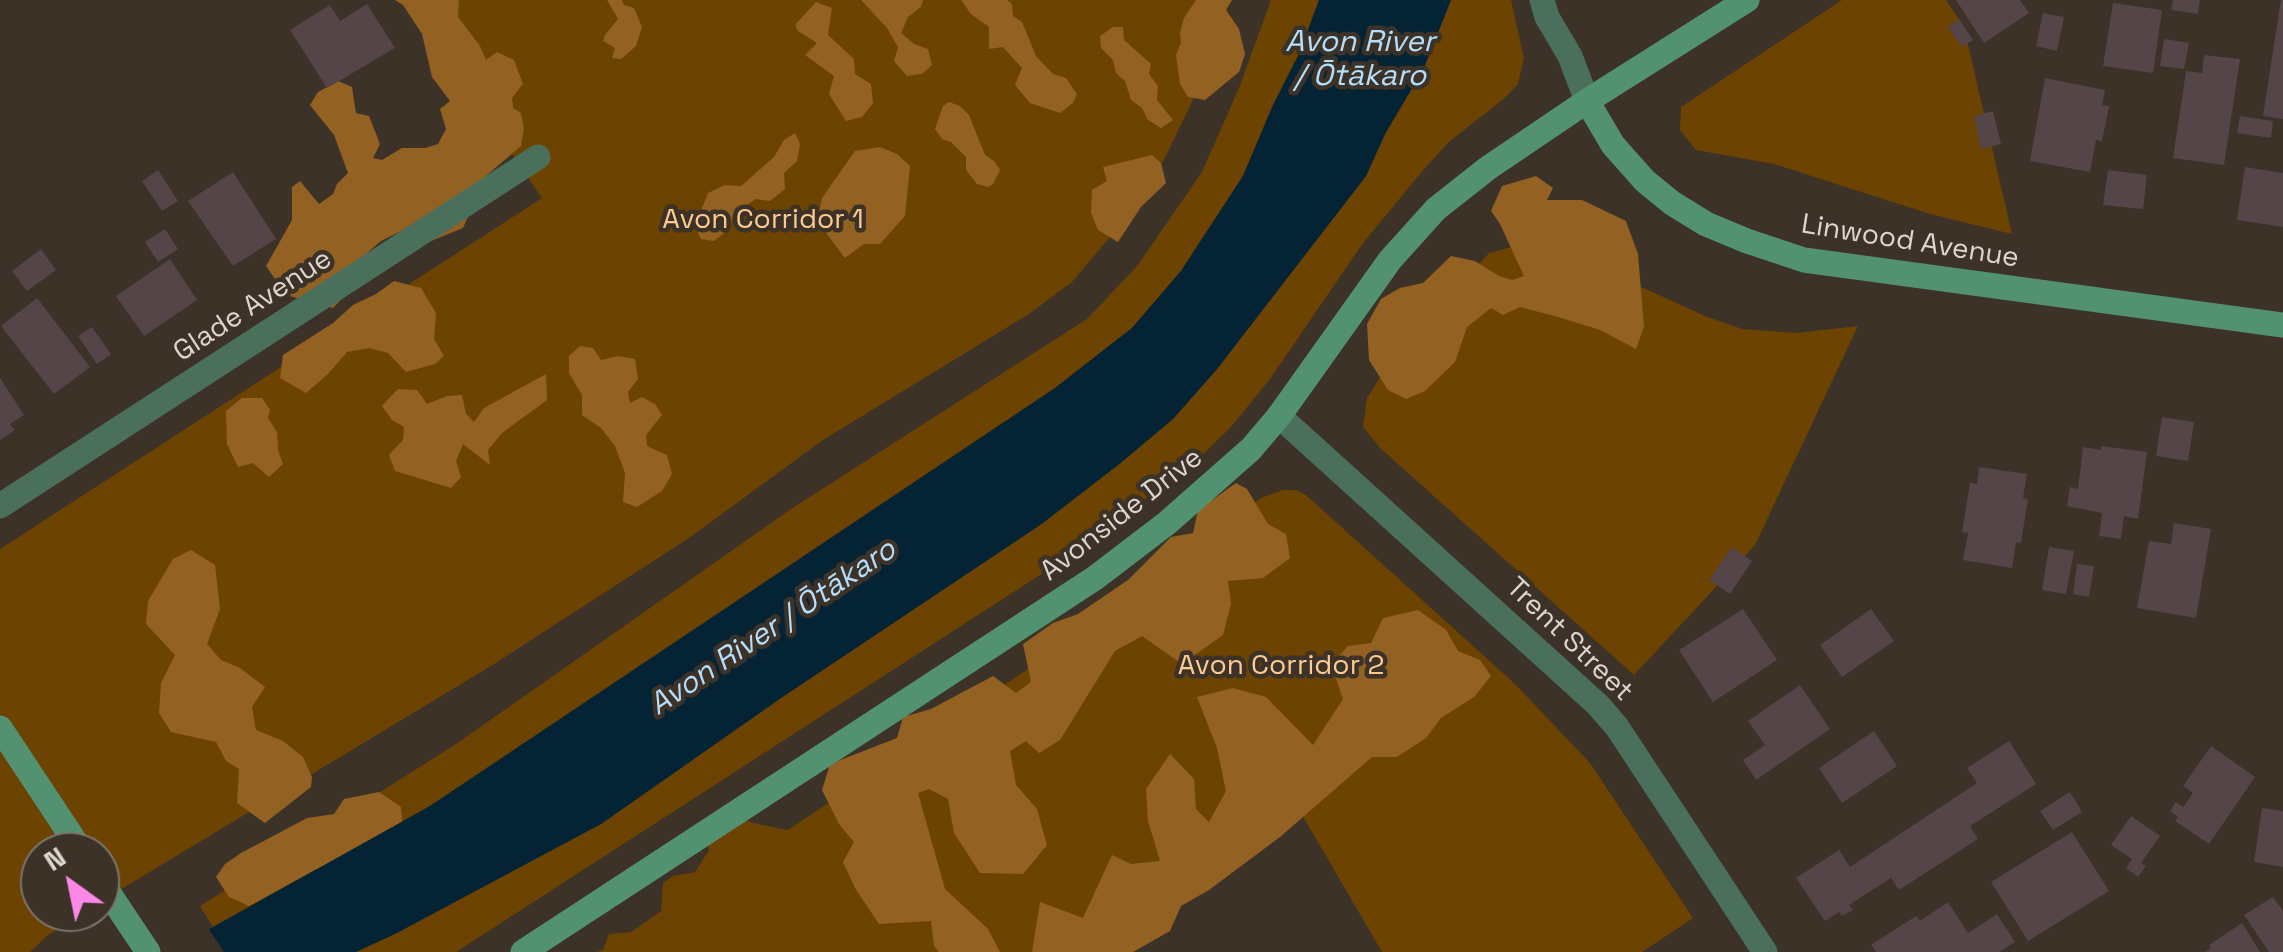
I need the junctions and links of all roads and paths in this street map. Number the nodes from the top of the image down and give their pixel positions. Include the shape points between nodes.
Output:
1 (1542, 0) edge
2 (1747, 0) edge
3 (1587, 101) junction
4 (538, 157) dead end
5 (2283, 325) edge
6 (1279, 416) junction
7 (0, 506) edge
8 (0, 728) edge
9 (69, 832) edge
10 (120, 910) edge
11 (148, 952) edge
12 (523, 952) edge
13 (1765, 952) edge

1 - 3 street
2 - 3 main road, Avonside Drive
3 - 5 main road, Linwood Avenue via 1613,146 1645,181 1695,217 1747,242 1804,260
3 - 6 main road, Avonside Drive via 1436,208 1390,260
4 - 7 street, Glade Avenue
6 - 12 main road, Avonside Drive via 1214,483 1095,578
6 - 13 street, Trent Street via 1598,705
8 - 9 main road
10 - 11 main road

